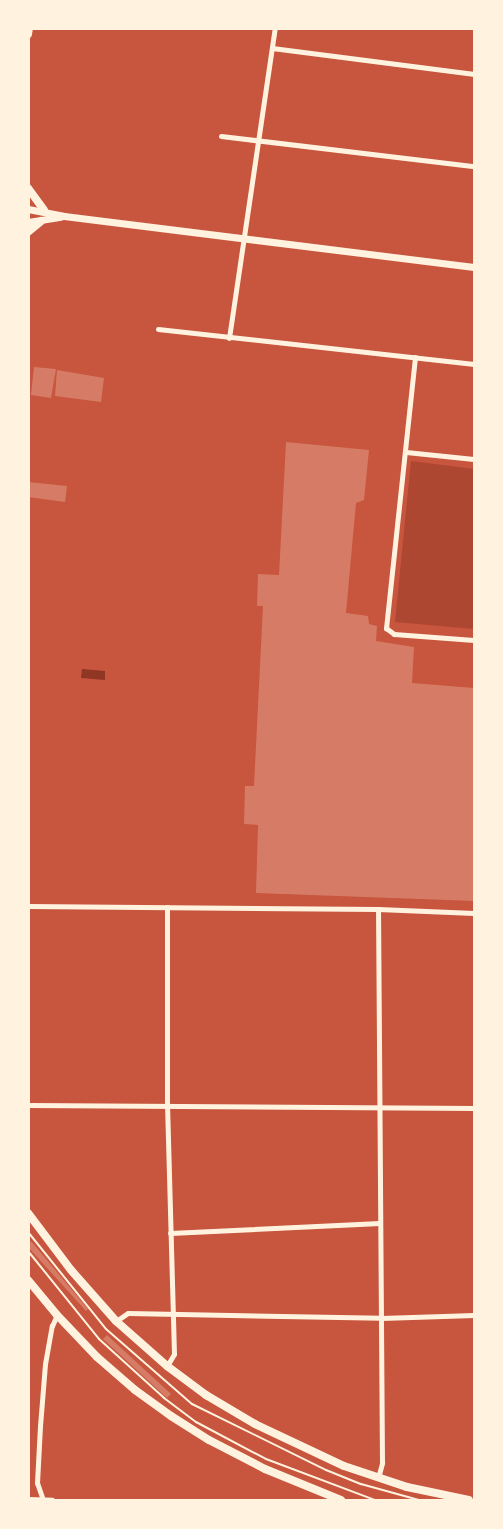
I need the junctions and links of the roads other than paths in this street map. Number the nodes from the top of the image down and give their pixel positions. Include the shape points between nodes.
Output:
1 (29, 28) edge
2 (275, 28) edge
3 (28, 34) edge
4 (272, 48) junction
5 (474, 74) edge
6 (221, 136) dead end
7 (257, 141) junction
8 (474, 166) edge
9 (28, 188) edge
10 (28, 209) edge
11 (44, 210) junction
12 (64, 216) junction
13 (41, 221) junction
14 (28, 222) edge
15 (28, 232) edge
16 (244, 238) junction
17 (474, 267) edge
18 (159, 329) dead end
19 (229, 338) junction
20 (415, 357) junction
21 (474, 364) edge
22 (406, 452) junction
23 (474, 459) edge
24 (474, 640) edge
25 (28, 906) edge
26 (167, 907) junction
27 (378, 909) junction
28 (474, 913) edge
29 (28, 1105) edge
30 (167, 1106) junction
31 (380, 1108) junction
32 (474, 1108) edge
33 (28, 1213) edge
34 (380, 1223) junction
35 (28, 1232) edge
36 (170, 1233) junction
37 (28, 1251) edge
38 (28, 1280) edge
39 (172, 1315) junction
40 (474, 1315) edge
41 (57, 1316) junction
42 (381, 1318) junction
43 (116, 1321) junction
44 (167, 1366) junction
45 (378, 1478) junction
46 (28, 1499) edge
47 (43, 1500) edge
48 (52, 1500) edge
49 (342, 1500) edge
50 (375, 1500) edge
51 (419, 1500) edge
52 (469, 1500) edge

1 - 3 main road
2 - 4 street
4 - 5 street
4 - 7 street
6 - 7 street
7 - 8 street
7 - 16 street
9 - 11 main road
10 - 11 street
11 - 12 street
12 - 13 street
12 - 16 street
13 - 14 street
13 - 15 main road
16 - 17 street
16 - 19 street
18 - 19 street
19 - 20 street
20 - 21 street
20 - 22 street
22 - 23 street
22 - 24 street via 386,628 394,634
25 - 26 street
26 - 27 street
26 - 30 street
27 - 28 street
27 - 31 street
29 - 30 street
30 - 31 street
30 - 36 street
31 - 32 street
31 - 34 street
33 - 43 main road
34 - 36 street
34 - 42 street
35 - 51 lane via 106,1329 192,1404 326,1470
36 - 39 street
37 - 50 lane via 99,1339 196,1422 266,1459
38 - 41 main road
39 - 42 street
39 - 43 street via 128,1313
39 - 44 street via 174,1354
40 - 42 street
41 - 47 street via 45,1364 40,1426 37,1483
41 - 49 main road via 135,1390 180,1422 265,1469
42 - 45 street via 382,1464
43 - 44 main road
44 - 45 main road via 255,1424 302,1448
45 - 52 main road
46 - 47 street
47 - 48 street

